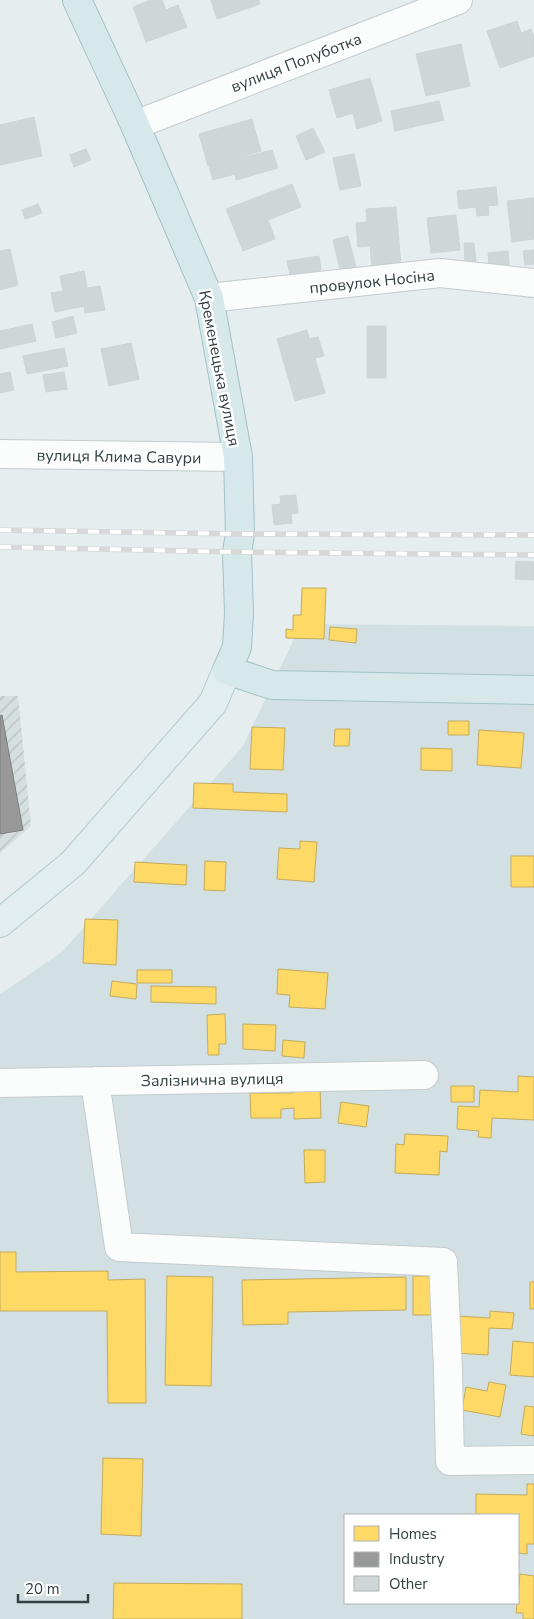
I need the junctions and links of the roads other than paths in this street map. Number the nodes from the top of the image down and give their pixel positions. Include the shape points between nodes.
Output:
1 (77, 0) edge
2 (458, 0) edge
3 (135, 125) junction
4 (534, 283) edge
5 (209, 298) junction
6 (0, 454) edge
7 (238, 457) junction
8 (227, 670) junction
9 (534, 690) edge
10 (0, 923) edge
11 (424, 1075) dead end
12 (95, 1081) junction
13 (0, 1083) edge
14 (534, 1460) edge

1 - 3 highway, Кременецька вулиця
2 - 3 street, вулиця Полуботка
3 - 5 highway, Кременецька вулиця
4 - 5 street, провулок Носіна via 440,273
5 - 7 highway, Кременецька вулиця
6 - 7 street, вулиця Клима Савури
7 - 8 highway, Кременецька вулиця via 239,613 237,647
8 - 9 highway via 272,685
8 - 10 main road via 213,703 105,828 73,863
11 - 12 street, Залізнична вулиця
12 - 13 street, Залізнична вулиця
12 - 14 street via 119,1247 443,1262 450,1461

